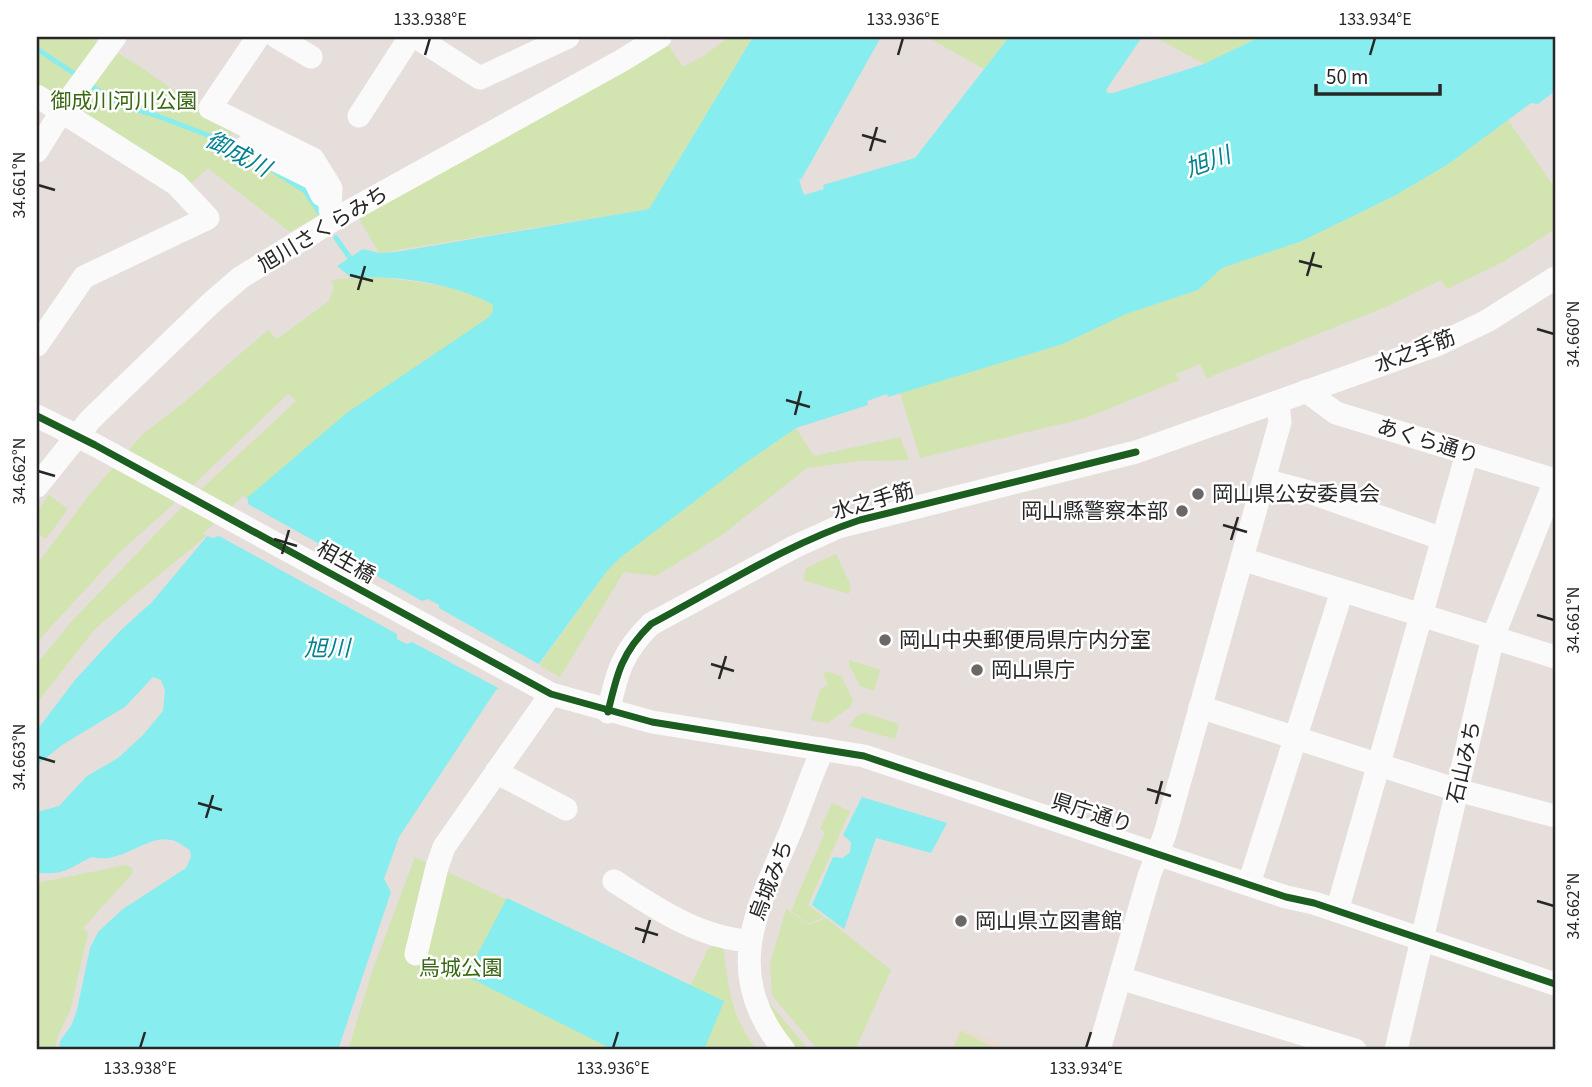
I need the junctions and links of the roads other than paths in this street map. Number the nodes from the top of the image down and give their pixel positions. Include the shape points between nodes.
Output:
1 (258, 37) edge
2 (277, 37) edge
3 (410, 37) edge
4 (416, 37) edge
5 (568, 37) edge
6 (660, 37) edge
7 (106, 40) edge
8 (312, 57) dead end
9 (37, 96) edge
10 (65, 106) junction
11 (359, 116) dead end
12 (247, 146) dead end
13 (37, 151) edge
14 (332, 215) junction
15 (1555, 278) edge
16 (37, 345) edge
17 (1306, 391) junction
18 (1278, 402) junction
19 (37, 416) edge
20 (85, 440) junction
21 (1467, 454) junction
22 (1264, 480) junction
23 (1555, 480) edge
24 (37, 486) edge
25 (1443, 539) junction
26 (1241, 559) junction
27 (1342, 591) junction
28 (1421, 616) junction
29 (1493, 637) junction
30 (1555, 657) edge
31 (548, 692) junction
32 (1200, 707) junction
33 (608, 712) junction
34 (1295, 738) junction
35 (823, 749) junction
36 (1378, 765) junction
37 (496, 772) junction
38 (1457, 790) junction
39 (566, 809) dead end
40 (1555, 817) edge
41 (1158, 853) junction
42 (614, 881) dead end
43 (1248, 884) junction
44 (1337, 911) junction
45 (1422, 940) junction
46 (750, 941) junction
47 (416, 954) dead end
48 (1120, 978) junction
49 (1555, 984) edge
50 (784, 1050) edge
51 (1099, 1050) edge
52 (1355, 1050) edge
53 (1396, 1050) edge

1 - 14 street via 210,108 313,159 331,188
2 - 8 street
3 - 11 street
4 - 5 street via 480,78
6 - 14 street, 旭川さくらみち
7 - 10 street
9 - 10 street
10 - 13 street
10 - 16 street via 176,184 208,218 84,277
12 - 14 street via 314,179
14 - 20 street, 旭川さくらみち via 211,303
15 - 17 street, 水之手筋 via 1487,321 1437,345
17 - 18 street, 水之手筋
17 - 21 street, あくら通り via 1336,413
18 - 22 street via 1280,422
18 - 33 street, 水之手筋 via 1136,452 838,527 651,624 634,640 624,659
19 - 20 street, 相生橋
20 - 24 street, 旭川さくらみち
20 - 31 street, 相生橋
21 - 23 street, あくら通り
21 - 25 street
22 - 25 street
22 - 26 street
23 - 29 street, 石山みち
25 - 28 street
26 - 27 street
26 - 32 street
27 - 28 street
27 - 34 street
28 - 29 street
28 - 36 street
29 - 30 street
29 - 38 street, 石山みち
31 - 33 street, 相生橋
31 - 37 street
32 - 34 street
32 - 41 street
33 - 35 street, 県庁通り
34 - 36 street
34 - 43 street
35 - 41 street, 県庁通り via 864,756
35 - 46 street, 烏城みち via 761,899
36 - 38 street
36 - 44 street
37 - 39 street
37 - 47 street via 444,847
38 - 40 street
38 - 45 street, 石山みち
41 - 43 street, 県庁通り
41 - 48 street
42 - 46 street via 706,933
43 - 44 street, 県庁通り
44 - 45 street, 県庁通り
45 - 49 street, 県庁通り
45 - 53 street, 石山みち
46 - 50 street, 烏城みち via 753,995 764,1023
48 - 51 street
48 - 52 street

